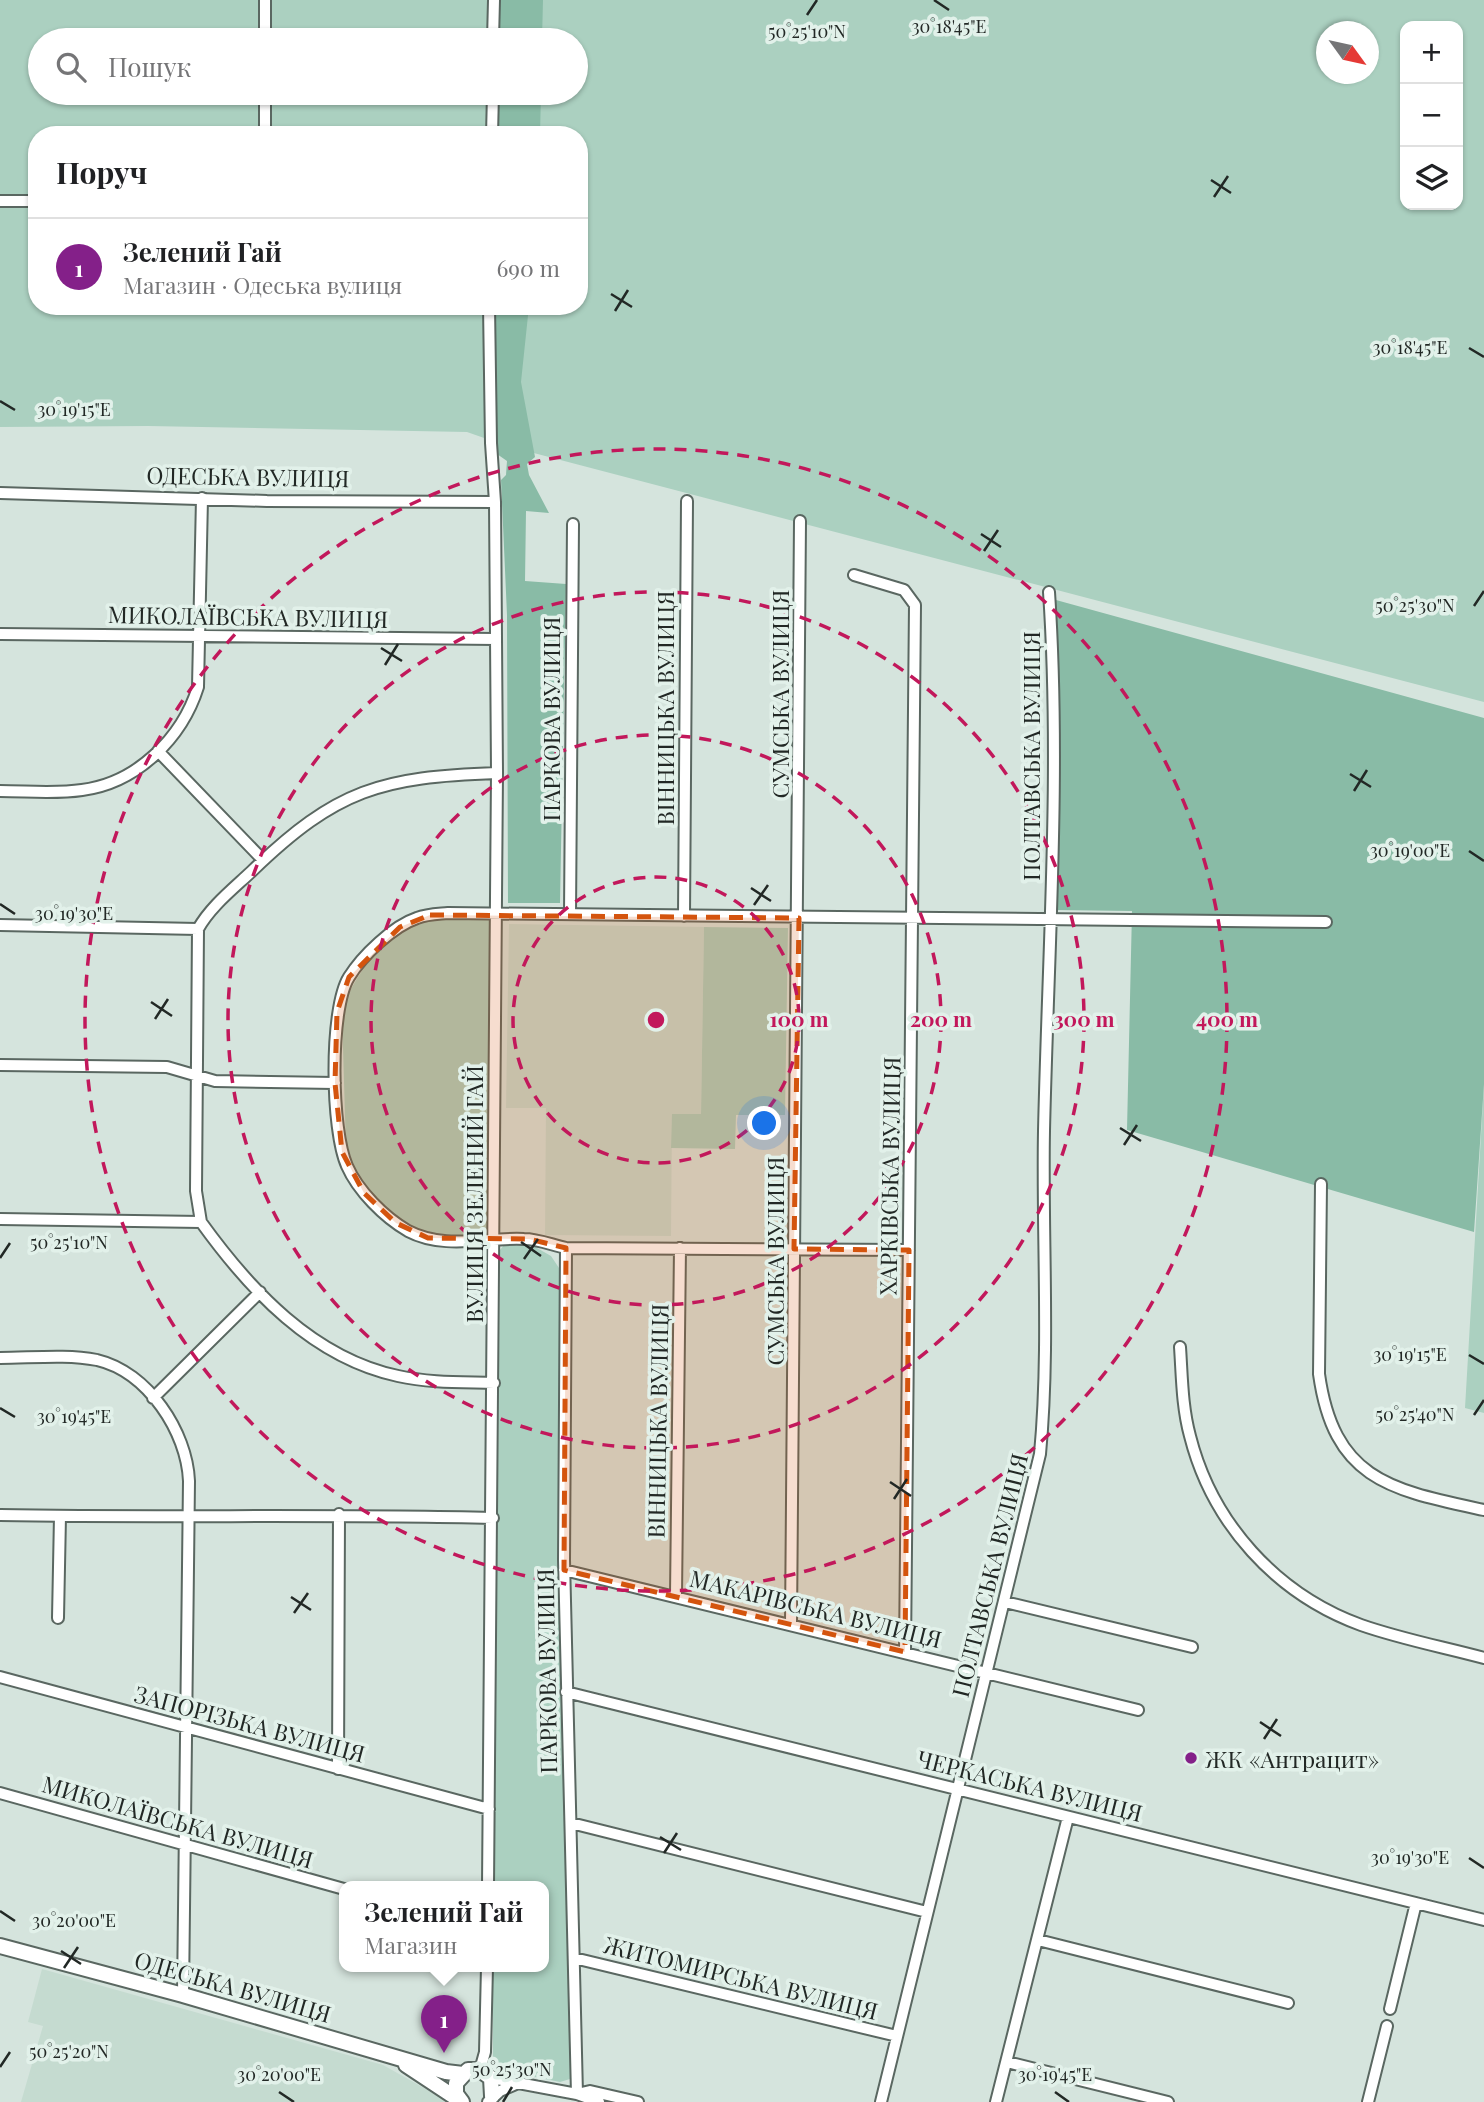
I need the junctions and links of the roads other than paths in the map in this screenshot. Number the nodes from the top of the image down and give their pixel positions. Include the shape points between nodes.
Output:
1 (265, 0) edge
2 (494, 0) edge
3 (265, 28) edge
4 (493, 28) edge
5 (265, 105) edge
6 (493, 105) edge
7 (265, 126) edge
8 (492, 126) edge
9 (0, 201) edge
10 (28, 201) edge
11 (489, 315) edge
12 (0, 493) edge
13 (202, 498) junction
14 (687, 501) dead end
15 (495, 502) junction
16 (800, 521) dead end
17 (573, 524) dead end
18 (854, 575) dead end
19 (1049, 592) dead end
20 (0, 634) edge
21 (200, 638) junction
22 (496, 639) junction
23 (158, 751) junction
24 (497, 773) junction
25 (0, 790) edge
26 (263, 860) junction
27 (495, 913) junction
28 (570, 914) junction
29 (684, 916) junction
30 (799, 918) junction
31 (911, 919) junction
32 (1051, 920) junction
33 (1326, 922) dead end
34 (0, 925) edge
35 (198, 929) junction
36 (0, 1065) edge
37 (197, 1076) junction
38 (335, 1083) junction
39 (1321, 1184) dead end
40 (0, 1219) edge
41 (201, 1222) junction
42 (493, 1242) junction
43 (566, 1248) junction
44 (680, 1248) junction
45 (794, 1249) junction
46 (909, 1250) junction
47 (260, 1292) junction
48 (1180, 1347) dead end
49 (0, 1358) edge
50 (494, 1382) junction
51 (153, 1398) junction
52 (1484, 1510) edge
53 (339, 1514) junction
54 (0, 1515) edge
55 (60, 1516) junction
56 (189, 1517) junction
57 (493, 1518) junction
58 (564, 1570) junction
59 (676, 1595) junction
60 (1005, 1602) junction
61 (58, 1618) dead end
62 (791, 1624) junction
63 (1192, 1647) dead end
64 (905, 1652) junction
65 (1484, 1658) edge
66 (987, 1672) junction
67 (0, 1677) edge
68 (566, 1692) junction
69 (1138, 1710) dead end
70 (189, 1729) junction
71 (338, 1769) junction
72 (958, 1790) junction
73 (0, 1793) edge
74 (489, 1809) junction
75 (1068, 1816) junction
76 (571, 1823) junction
77 (186, 1846) junction
78 (488, 1881) edge
79 (339, 1888) edge
80 (1416, 1903) junction
81 (927, 1912) junction
82 (1484, 1920) edge
83 (1038, 1940) junction
84 (0, 1946) edge
85 (574, 1958) junction
86 (486, 1972) edge
87 (183, 1995) junction
88 (1288, 2004) dead end
89 (1390, 2010) dead end
90 (1387, 2026) dead end
91 (897, 2036) junction
92 (393, 2056) junction
93 (1007, 2062) junction
94 (463, 2074) junction
95 (485, 2074) junction
96 (519, 2082) junction
97 (577, 2094) junction
98 (490, 2099) edge
99 (460, 2101) edge
100 (599, 2102) edge
101 (638, 2102) edge
102 (881, 2102) edge
103 (996, 2102) edge
104 (1168, 2102) edge
105 (1368, 2102) edge

1 - 3 street
2 - 4 street
5 - 7 street
6 - 8 street
9 - 10 street
11 - 15 street, ВУЛИЦЯ ЗЕЛЕНИЙ ГАЙ
12 - 13 street, ОДЕСЬКА ВУЛИЦЯ
13 - 15 street, ОДЕСЬКА ВУЛИЦЯ
13 - 21 street
14 - 29 street, ВІННИЦЬКА ВУЛИЦЯ
15 - 22 street, ВУЛИЦЯ ЗЕЛЕНИЙ ГАЙ
16 - 30 street, СУМСЬКА ВУЛИЦЯ
17 - 28 street, ПАРКОВА ВУЛИЦЯ
18 - 31 street, ХАРКІВСЬКА ВУЛИЦЯ via 904,590 915,604
19 - 32 street, ПОЛТАВСЬКА ВУЛИЦЯ via 1053,648
20 - 21 street, МИКОЛАЇВСЬКА ВУЛИЦЯ
21 - 22 street, МИКОЛАЇВСЬКА ВУЛИЦЯ
21 - 23 street via 198,687 192,705 177,732
22 - 24 street, ВУЛИЦЯ ЗЕЛЕНИЙ ГАЙ
23 - 25 street via 129,775 100,787 61,792
23 - 26 street
24 - 26 street via 412,778 364,790 318,816
24 - 27 street, ВУЛИЦЯ ЗЕЛЕНИЙ ГАЙ
26 - 35 street
27 - 28 street
27 - 38 street via 416,918 359,965 349,977 337,1012
27 - 42 street, ВУЛИЦЯ ЗЕЛЕНИЙ ГАЙ
28 - 29 street
29 - 30 street
30 - 31 street
30 - 45 street, СУМСЬКА ВУЛИЦЯ
31 - 32 street
31 - 46 street, ХАРКІВСЬКА ВУЛИЦЯ
32 - 33 street
32 - 60 street, ПОЛТАВСЬКА ВУЛИЦЯ via 1044,1133 1043,1427 1035,1485
34 - 35 street
35 - 37 street
36 - 37 street via 167,1067
37 - 38 street via 215,1081
37 - 41 street via 196,1191
38 - 42 street via 346,1166 372,1201 411,1232 445,1241
39 - 52 street via 1319,1374 1332,1429 1345,1452 1381,1480 1424,1497
40 - 41 street
41 - 47 street
42 - 43 street via 529,1239
42 - 50 street, ВУЛИЦЯ ЗЕЛЕНИЙ ГАЙ
43 - 44 street
43 - 58 street, ПАРКОВА ВУЛИЦЯ
44 - 45 street
44 - 59 street, ВІННИЦЬКА ВУЛИЦЯ
45 - 46 street
45 - 62 street, СУМСЬКА ВУЛИЦЯ
46 - 64 street, ХАРКІВСЬКА ВУЛИЦЯ
47 - 50 street via 324,1348 370,1368 423,1380
47 - 51 street
48 - 65 street via 1190,1436 1206,1484 1226,1522 1264,1566 1337,1615
49 - 51 street via 98,1361 118,1368
50 - 57 street, ВУЛИЦЯ ЗЕЛЕНИЙ ГАЙ
51 - 56 street via 186,1448
53 - 56 street
53 - 57 street
53 - 71 street
54 - 55 street
55 - 56 street
55 - 61 street
56 - 70 street
57 - 74 street, ВУЛИЦЯ ЗЕЛЕНИЙ ГАЙ
58 - 59 street, МАКАРІВСЬКА ВУЛИЦЯ
58 - 68 street, ПАРКОВА ВУЛИЦЯ
59 - 62 street, МАКАРІВСЬКА ВУЛИЦЯ
60 - 63 street
60 - 66 street, ПОЛТАВСЬКА ВУЛИЦЯ
62 - 64 street, МАКАРІВСЬКА ВУЛИЦЯ
64 - 66 street, МАКАРІВСЬКА ВУЛИЦЯ
66 - 69 street, МАКАРІВСЬКА ВУЛИЦЯ
66 - 72 street, ПОЛТАВСЬКА ВУЛИЦЯ
67 - 70 street, ЗАПОРІЗЬКА ВУЛИЦЯ
68 - 72 street, ЧЕРКАСЬКА ВУЛИЦЯ
68 - 76 street, ПАРКОВА ВУЛИЦЯ
70 - 71 street, ЗАПОРІЗЬКА ВУЛИЦЯ
70 - 77 street
71 - 74 street, ЗАПОРІЗЬКА ВУЛИЦЯ
72 - 75 street, ЧЕРКАСЬКА ВУЛИЦЯ
72 - 81 street, ПОЛТАВСЬКА ВУЛИЦЯ
73 - 77 street, МИКОЛАЇВСЬКА ВУЛИЦЯ
74 - 78 street, ВУЛИЦЯ ЗЕЛЕНИЙ ГАЙ
75 - 80 street, ЧЕРКАСЬКА ВУЛИЦЯ
75 - 83 street
76 - 81 street
76 - 85 street, ПАРКОВА ВУЛИЦЯ
77 - 79 street, МИКОЛАЇВСЬКА ВУЛИЦЯ
77 - 87 street
80 - 82 street, ЧЕРКАСЬКА ВУЛИЦЯ
80 - 89 street
81 - 91 street, ПОЛТАВСЬКА ВУЛИЦЯ
83 - 88 street
83 - 93 street
84 - 87 main road, ОДЕСЬКА ВУЛИЦЯ
85 - 91 street, ЖИТОМИРСЬКА ВУЛИЦЯ
85 - 97 street, ПАРКОВА ВУЛИЦЯ
86 - 95 street
87 - 92 main road, ОДЕСЬКА ВУЛИЦЯ
90 - 105 street
91 - 102 street, ПОЛТАВСЬКА ВУЛИЦЯ
92 - 94 main road, ОДЕСЬКА ВУЛИЦЯ
92 - 99 main road, ОДЕСЬКА ВУЛИЦЯ
93 - 103 street
93 - 104 street
94 - 95 main road
94 - 99 main road via 456,2087
95 - 96 street
95 - 98 main road
96 - 97 street
96 - 98 street
97 - 100 street
97 - 101 street via 590,2091

